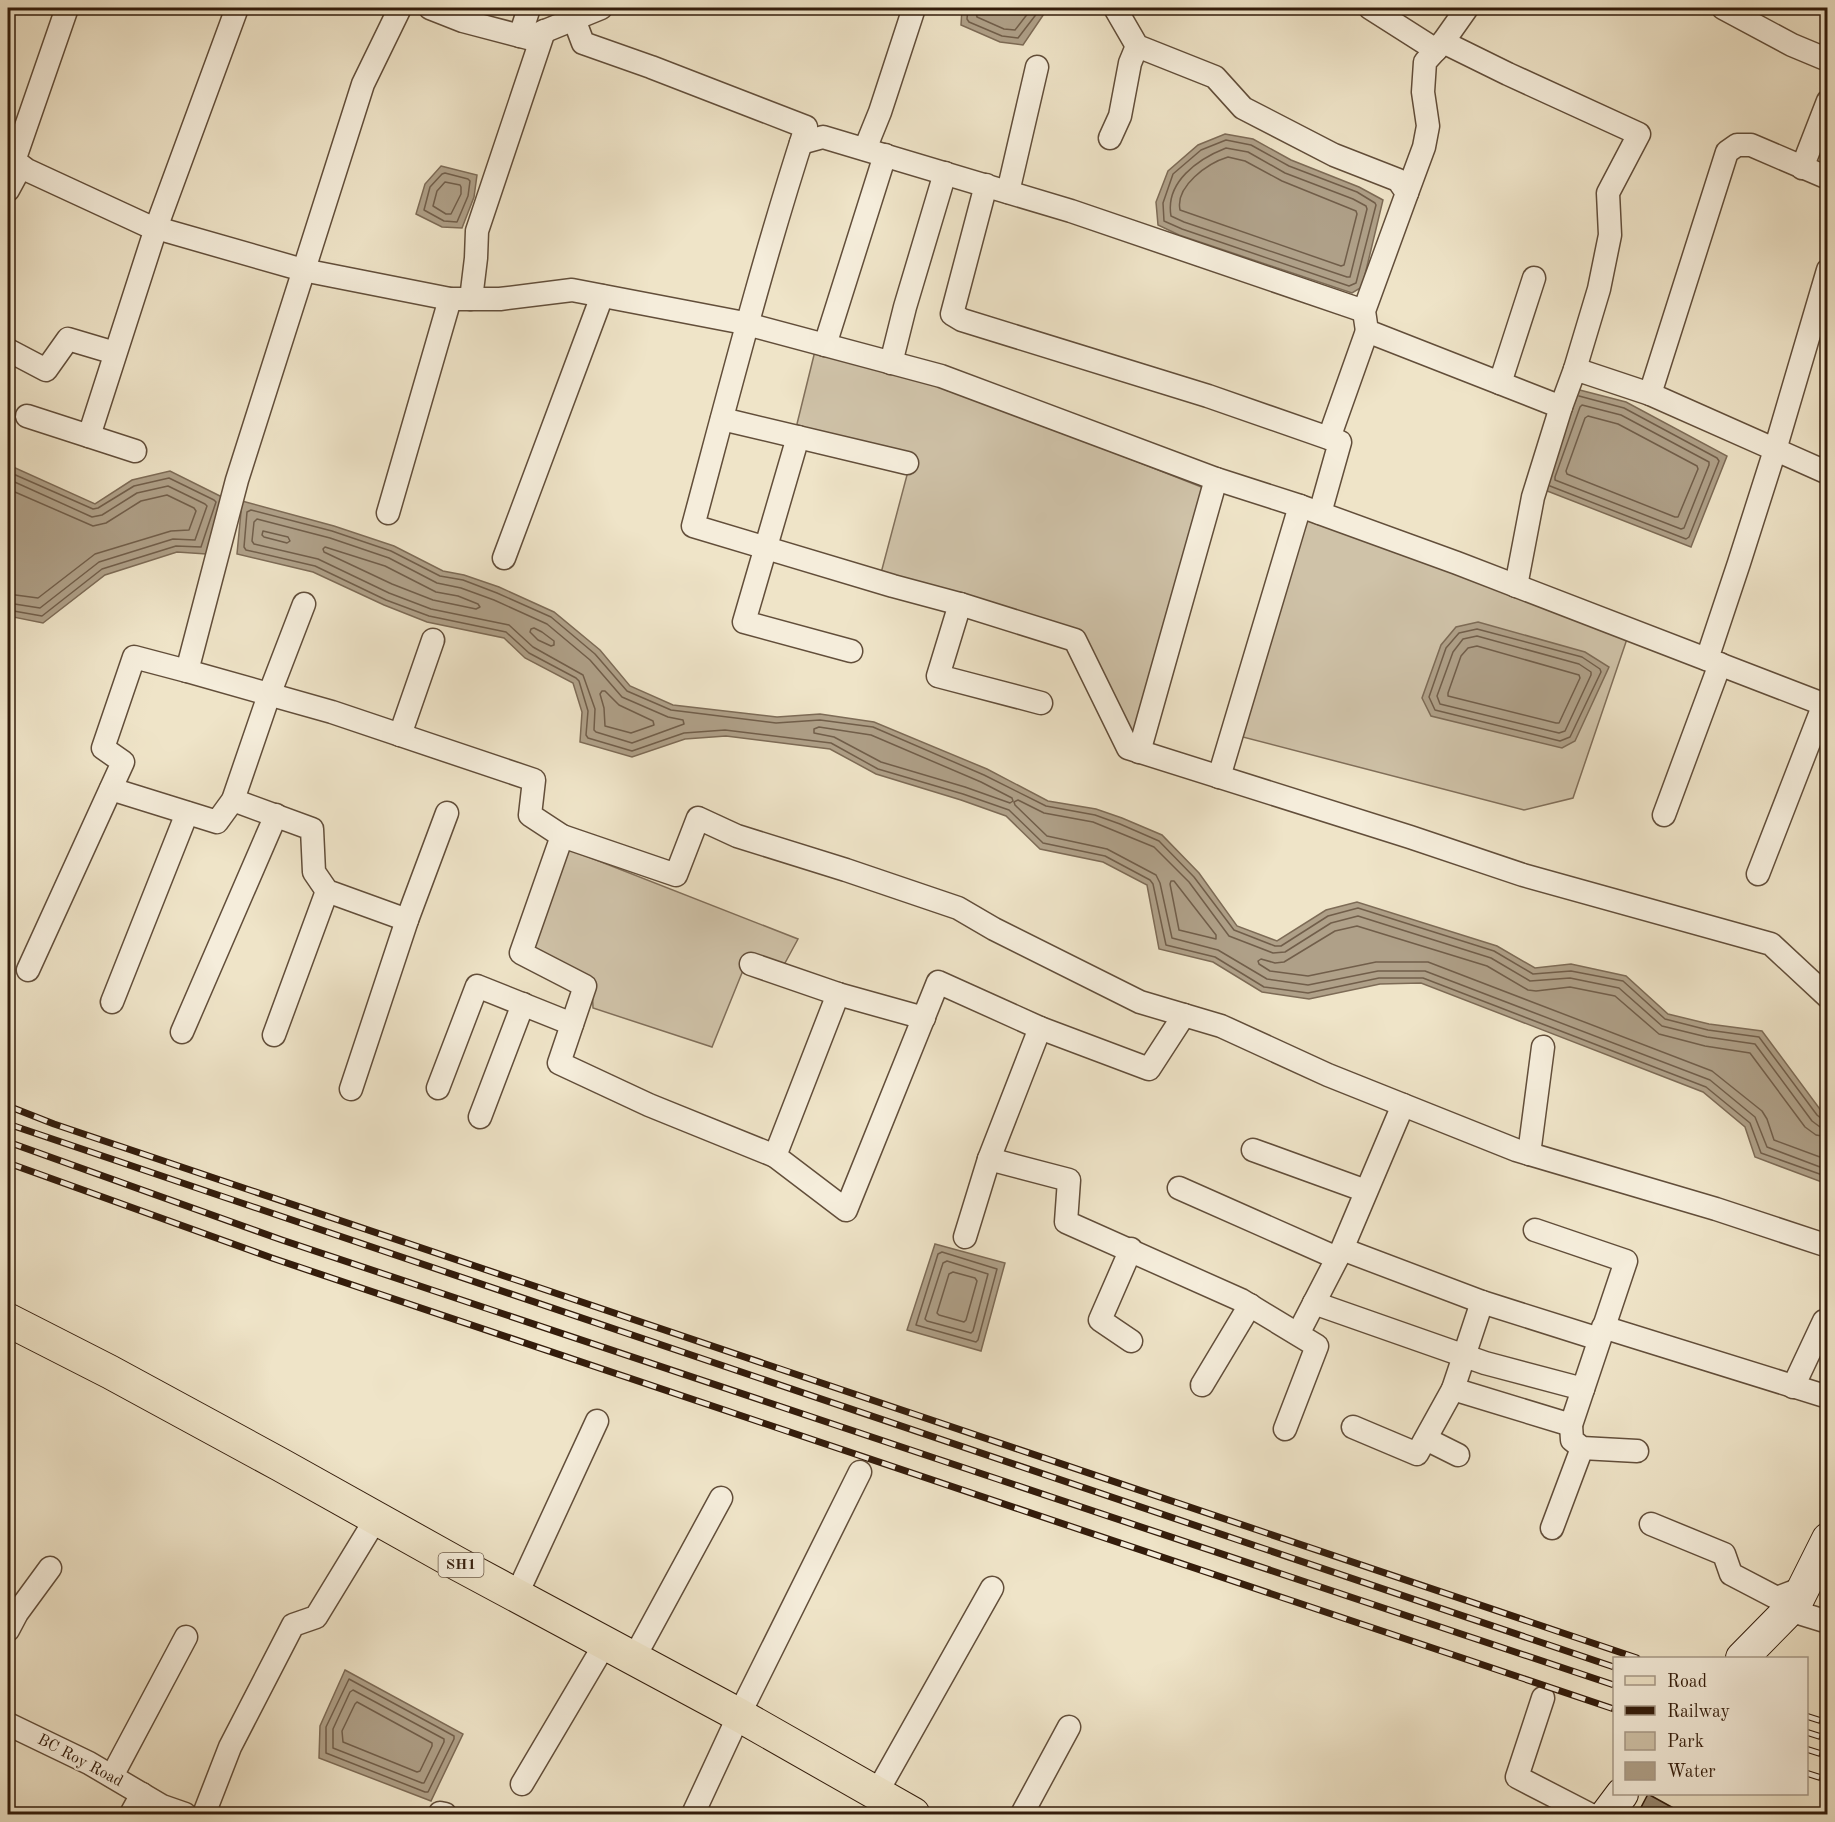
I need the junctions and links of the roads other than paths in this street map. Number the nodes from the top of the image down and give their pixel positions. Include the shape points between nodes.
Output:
1 (67, 8) edge
2 (237, 8) edge
3 (400, 8) edge
4 (430, 8) edge
5 (529, 8) edge
6 (601, 8) edge
7 (914, 8) edge
8 (1115, 8) edge
9 (1370, 8) edge
10 (1467, 8) edge
11 (1723, 8) edge
12 (574, 19) junction
13 (544, 31) junction
14 (520, 36) junction
15 (1137, 46) junction
16 (1440, 46) junction
17 (1827, 60) edge
18 (1037, 67) dead end
19 (1827, 101) edge
20 (1110, 138) dead end
21 (801, 143) junction
22 (875, 152) junction
23 (14, 161) edge
24 (1802, 168) junction
25 (945, 173) junction
26 (1827, 178) edge
27 (986, 185) junction
28 (8, 190) edge
29 (1008, 192) junction
30 (1407, 193) junction
31 (156, 228) junction
32 (303, 270) junction
33 (1827, 270) edge
34 (1534, 279) dead end
35 (602, 296) junction
36 (460, 299) junction
37 (1365, 321) junction
38 (747, 324) junction
39 (825, 345) junction
40 (8, 350) edge
41 (115, 353) junction
42 (891, 363) junction
43 (1575, 369) junction
44 (1500, 383) junction
45 (1650, 394) junction
46 (1561, 407) junction
47 (27, 416) dead end
48 (722, 419) junction
49 (88, 436) junction
50 (798, 437) junction
51 (1329, 438) junction
52 (1775, 450) junction
53 (135, 451) dead end
54 (907, 463) dead end
55 (1827, 473) edge
56 (1216, 479) junction
57 (1310, 510) junction
58 (388, 513) dead end
59 (765, 548) junction
60 (504, 558) dead end
61 (1516, 586) junction
62 (304, 604) dead end
63 (960, 604) junction
64 (433, 640) dead end
65 (851, 651) dead end
66 (1713, 662) junction
67 (187, 671) junction
68 (269, 694) junction
69 (1041, 703) dead end
70 (1826, 705) edge
71 (400, 735) junction
72 (1139, 752) junction
73 (1219, 777) junction
74 (111, 789) junction
75 (233, 800) junction
76 (187, 813) junction
77 (447, 813) dead end
78 (276, 815) junction
79 (1664, 816) dead end
80 (562, 836) junction
81 (1758, 874) dead end
82 (327, 891) junction
83 (407, 920) junction
84 (751, 964) dead end
85 (27, 970) dead end
86 (838, 994) junction
87 (1827, 997) edge
88 (112, 1002) dead end
89 (523, 1004) junction
90 (1184, 1015) junction
91 (924, 1018) junction
92 (572, 1024) junction
93 (1040, 1028) junction
94 (182, 1032) dead end
95 (274, 1035) dead end
96 (1543, 1047) dead end
97 (438, 1088) dead end
98 (351, 1089) dead end
99 (1403, 1104) junction
100 (480, 1117) dead end
101 (1253, 1150) dead end
102 (1529, 1154) junction
103 (775, 1156) junction
104 (989, 1159) junction
105 (1179, 1188) dead end
106 (1366, 1191) junction
107 (1534, 1230) dead end
108 (965, 1237) dead end
109 (1827, 1246) edge
110 (1131, 1249) junction
111 (1339, 1254) junction
112 (1482, 1302) junction
113 (1314, 1303) junction
114 (1250, 1305) junction
115 (8, 1320) edge
116 (1824, 1321) dead end
117 (1601, 1333) junction
118 (1298, 1334) junction
119 (1131, 1341) dead end
120 (1464, 1356) junction
121 (1202, 1385) dead end
122 (1793, 1387) junction
123 (1453, 1389) junction
124 (1583, 1389) junction
125 (1827, 1397) edge
126 (597, 1421) dead end
127 (1571, 1425) junction
128 (1353, 1427) dead end
129 (1285, 1429) dead end
130 (1426, 1439) junction
131 (1582, 1448) junction
132 (1637, 1451) dead end
133 (1458, 1455) dead end
134 (860, 1472) dead end
135 (721, 1498) dead end
136 (377, 1517) junction
137 (1651, 1524) dead end
138 (1552, 1528) dead end
139 (1827, 1539) edge
140 (50, 1568) dead end
141 (992, 1587) dead end
142 (517, 1594) junction
143 (1796, 1599) junction
144 (1827, 1622) edge
145 (8, 1630) edge
146 (186, 1637) dead end
147 (606, 1642) junction
148 (1744, 1657) edge
149 (634, 1658) junction
150 (1543, 1698) dead end
151 (738, 1715) junction
152 (8, 1724) edge
153 (1069, 1727) dead end
154 (112, 1776) junction
155 (522, 1784) dead end
156 (142, 1794) junction
157 (876, 1794) junction
158 (1621, 1795) edge
159 (131, 1815) edge
160 (185, 1815) edge
161 (204, 1815) edge
162 (693, 1815) edge
163 (913, 1815) edge
164 (1022, 1815) edge
165 (1589, 1815) edge
166 (1607, 1815) edge

1 - 23 street
2 - 31 street
3 - 32 street via 363,84
4 - 14 street
5 - 14 street
6 - 12 street
7 - 22 street via 888,89
8 - 15 street
9 - 16 street
10 - 16 street
11 - 17 street
12 - 13 street
12 - 21 street via 583,43 806,127
13 - 14 street via 528,38
13 - 36 street via 477,231 476,258
15 - 20 street via 1120,116
15 - 30 street via 1215,77 1243,108 1334,155 1398,180
16 - 30 street via 1425,62 1423,92 1428,126
16 - 43 street via 1639,134 1608,193 1610,235 1599,289
18 - 29 street
19 - 24 street
21 - 22 street via 823,137
21 - 38 street
22 - 25 street
22 - 39 street via 862,225
23 - 28 street
23 - 31 street
24 - 26 street
24 - 45 street via 1751,145 1737,145 1727,152
25 - 27 street
25 - 42 street
27 - 29 street
27 - 51 street via 952,314
29 - 37 street via 1071,211
30 - 37 street
31 - 32 street
31 - 41 street
32 - 36 street
32 - 67 street via 237,480
33 - 52 street
34 - 44 street
35 - 36 street via 572,290 500,300
35 - 38 street
35 - 60 street
36 - 58 street
37 - 44 street
37 - 51 street
38 - 39 street
38 - 48 street
39 - 42 street
40 - 41 street via 46,370 68,339
41 - 49 street
42 - 56 street via 941,376
43 - 45 street
43 - 46 street
44 - 46 street
45 - 52 street
46 - 61 street via 1533,497
47 - 49 street
48 - 50 street
48 - 59 street via 693,526
49 - 53 street
50 - 54 street
50 - 59 street
51 - 57 street via 1340,442
52 - 55 street
52 - 66 street
56 - 57 street
56 - 72 street
57 - 61 street
57 - 73 street
59 - 63 street
59 - 65 street via 744,622
61 - 66 street
62 - 68 street
63 - 69 street via 938,676
63 - 72 street via 1075,640 1128,748
64 - 71 street
66 - 70 street
66 - 79 street
67 - 68 street
67 - 74 street via 134,657 103,748 123,762
68 - 71 street
68 - 75 street
70 - 81 street
71 - 80 street via 534,780 530,815
72 - 73 street
73 - 87 street via 1523,875 1771,944
74 - 76 street
74 - 85 street
75 - 76 street via 217,822
75 - 78 street
76 - 88 street
77 - 83 street
78 - 82 street via 312,829 314,872
78 - 94 street
80 - 90 street via 676,875 698,818 737,836 958,908 1140,1002
80 - 92 street via 521,952 585,986
82 - 83 street
82 - 95 street
83 - 98 street
84 - 86 street
86 - 91 street
86 - 103 street
89 - 92 street
89 - 97 street via 477,986
89 - 100 street
90 - 93 street via 1149,1068
90 - 99 street via 1221,1026
91 - 93 street via 938,982
91 - 103 street via 846,1210
92 - 103 street via 559,1063
93 - 104 street
96 - 102 street
99 - 102 street
99 - 106 street
101 - 106 street
102 - 109 street
104 - 108 street
104 - 110 street via 1069,1180 1066,1222
105 - 111 street
106 - 111 street
107 - 117 street via 1626,1261
110 - 114 street
110 - 119 street via 1100,1320
111 - 112 street
111 - 113 street
112 - 117 street
112 - 120 street
113 - 118 street
113 - 120 street
114 - 118 street
114 - 121 street
115 - 136 main road, SH1
116 - 122 street
117 - 122 street
117 - 124 street
118 - 129 street via 1317,1346
120 - 123 street
120 - 124 street
122 - 125 street
123 - 127 street
123 - 130 street
124 - 127 street
126 - 142 street
127 - 131 street via 1572,1440
128 - 130 street via 1417,1454
130 - 133 street
131 - 132 street
131 - 138 street
134 - 151 street
135 - 149 street
136 - 142 main road, SH1
136 - 161 street via 316,1617 293,1625 230,1747
137 - 143 street via 1724,1554 1731,1574 1777,1598
139 - 143 street
140 - 145 street
141 - 157 street
142 - 147 main road, SH1
143 - 144 street
143 - 148 street
146 - 154 street
147 - 149 main road, SH1
147 - 155 street
149 - 151 main road, SH1
150 - 165 street via 1517,1777
151 - 157 main road, SH1
151 - 162 street
152 - 154 street, BC Roy Road
153 - 164 street
154 - 156 street, BC Roy Road
156 - 159 street
156 - 160 street, BC Roy Road
157 - 163 main road, SH1
158 - 166 street

